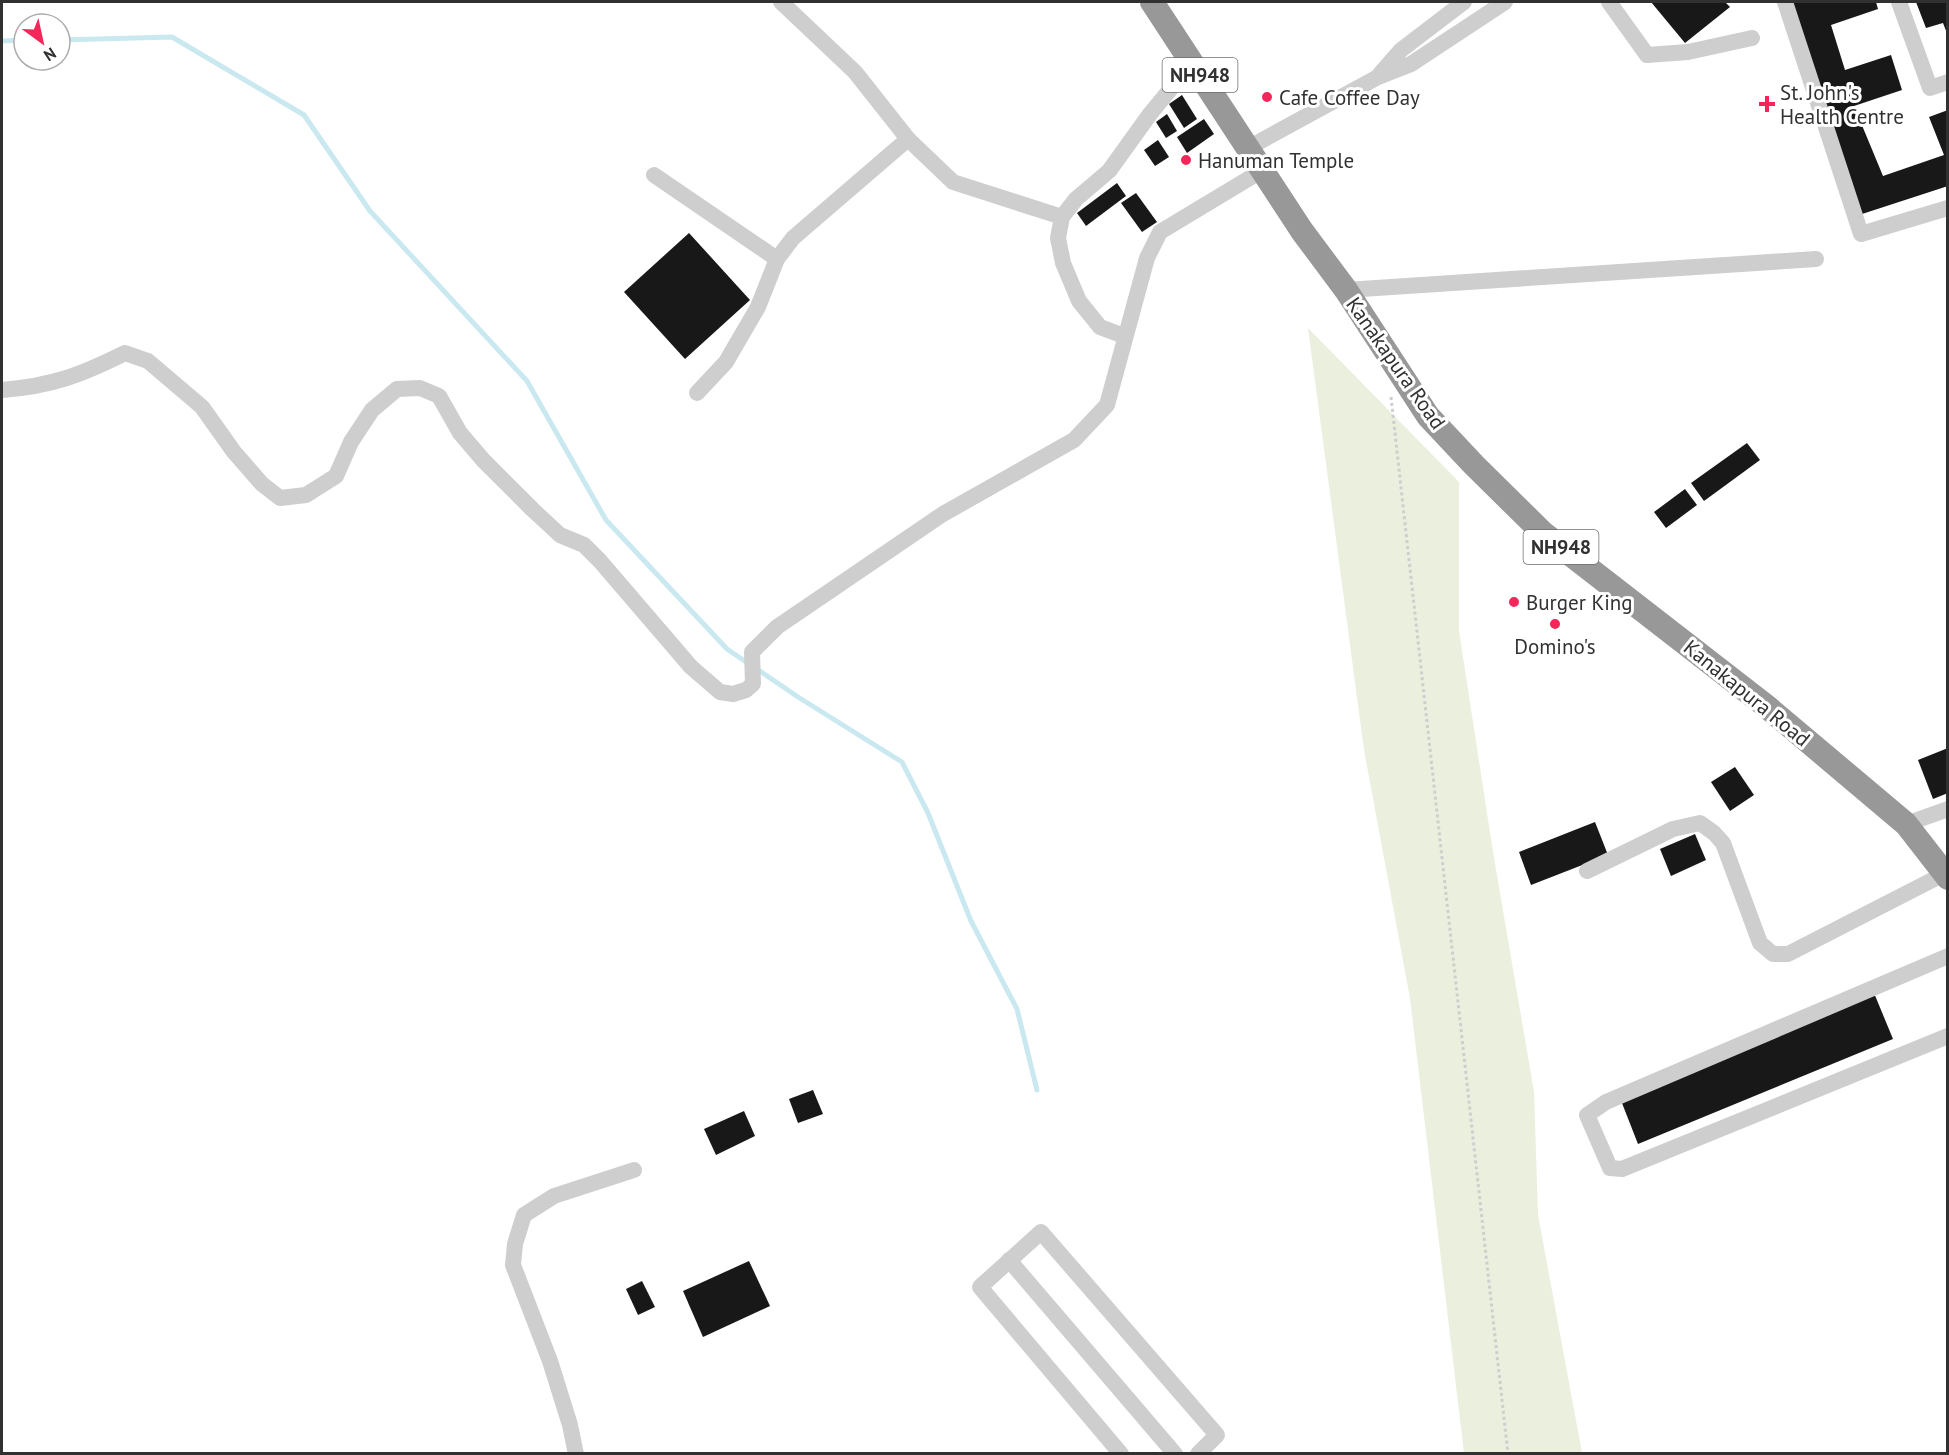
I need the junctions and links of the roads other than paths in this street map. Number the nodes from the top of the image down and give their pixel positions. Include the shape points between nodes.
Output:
1 (780, 2) edge
2 (1152, 2) edge
3 (1464, 2) edge
4 (1505, 2) edge
5 (1609, 2) edge
6 (1785, 2) edge
7 (1899, 2) edge
8 (1752, 38) dead end
9 (1192, 63) junction
10 (1378, 77) junction
11 (1947, 82) edge
12 (908, 139) junction
13 (1248, 148) junction
14 (1263, 170) junction
15 (654, 175) dead end
16 (1947, 208) edge
17 (1062, 217) junction
18 (777, 259) junction
19 (1816, 259) dead end
20 (1346, 290) junction
21 (1124, 336) junction
22 (2, 390) edge
23 (697, 393) dead end
24 (1947, 809) edge
25 (1906, 824) junction
26 (1587, 871) dead end
27 (1946, 876) edge
28 (1947, 956) edge
29 (1947, 1036) edge
30 (634, 1170) dead end
31 (1009, 1260) junction
32 (576, 1454) edge
33 (1121, 1454) edge
34 (1175, 1454) edge
35 (1198, 1454) edge

1 - 12 street via 855,72
2 - 9 highway, Kanakapura Road / NH948
3 - 10 street via 1401,50
4 - 10 street via 1411,64
5 - 8 street via 1647,55 1688,52
6 - 16 street via 1861,234
7 - 11 street via 1930,88
9 - 13 highway, Kanakapura Road / NH948
9 - 17 street via 1109,171
10 - 13 street
12 - 17 street via 953,182
12 - 18 street via 794,238
13 - 14 highway, Kanakapura Road / NH948
14 - 20 highway, Kanakapura Road / NH948
14 - 21 street via 1160,232 1147,258
15 - 18 street
17 - 21 street via 1058,238 1063,263 1079,301 1100,327
18 - 23 street via 758,307 726,362
19 - 20 street
20 - 25 highway, Kanakapura Road / NH948 via 1428,416 1543,533 1766,706
21 - 22 street via 1107,405 1074,440 943,514 777,627 752,652 753,684 733,694 720,693 691,667 600,561 584,545 560,535 533,510 468,442 439,396 420,388 397,389 372,410 351,442 336,476 306,495 280,498 234,452 202,407 148,361 125,352 64,380
24 - 25 street
25 - 27 highway, Kanakapura Road / NH948
26 - 27 street via 1673,829 1700,823 1724,843 1760,943 1773,954 1788,954
28 - 29 street via 1606,1102 1587,1115 1610,1168 1622,1168
30 - 32 street via 554,1196 524,1215 515,1244 513,1265 550,1361
31 - 33 street via 980,1287
31 - 34 street
31 - 35 street via 1041,1232 1217,1435

